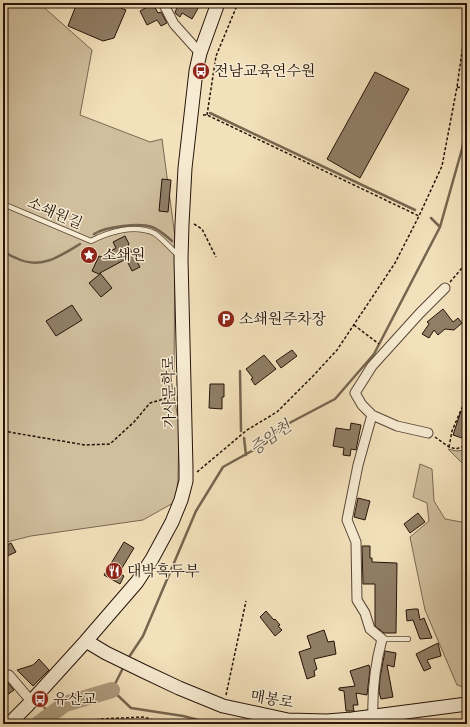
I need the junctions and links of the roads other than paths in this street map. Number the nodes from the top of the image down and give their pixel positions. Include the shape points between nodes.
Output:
1 (163, 3) edge
2 (218, 3) edge
3 (200, 53) junction
4 (3, 204) edge
5 (181, 259) junction
6 (445, 288) road end
7 (372, 415) junction
8 (428, 433) road end
9 (382, 639) junction
10 (408, 639) dead end
11 (86, 641) junction
12 (3, 675) edge
13 (31, 701) junction
14 (467, 704) edge
15 (373, 717) junction
16 (9, 724) edge

1 - 3 street via 174,24
2 - 3 main road, 가사문학로
3 - 5 main road, 가사문학로 via 183,186
4 - 5 lane, 소쇄원길 via 90,241 104,234 125,230 140,229 154,233
5 - 11 main road, 가사문학로 via 186,481 172,522 137,582
6 - 7 street via 372,366 355,393
7 - 8 street via 397,426
7 - 9 street via 358,465 347,520 356,542 357,600 370,629
9 - 10 lane
9 - 15 street via 372,694
11 - 13 main road, 가사문학로
11 - 15 main road, 매봉로 via 143,671 223,706 288,720 327,721
12 - 13 street via 9,675
13 - 16 main road, 가사문학로
14 - 15 main road, 매봉로

